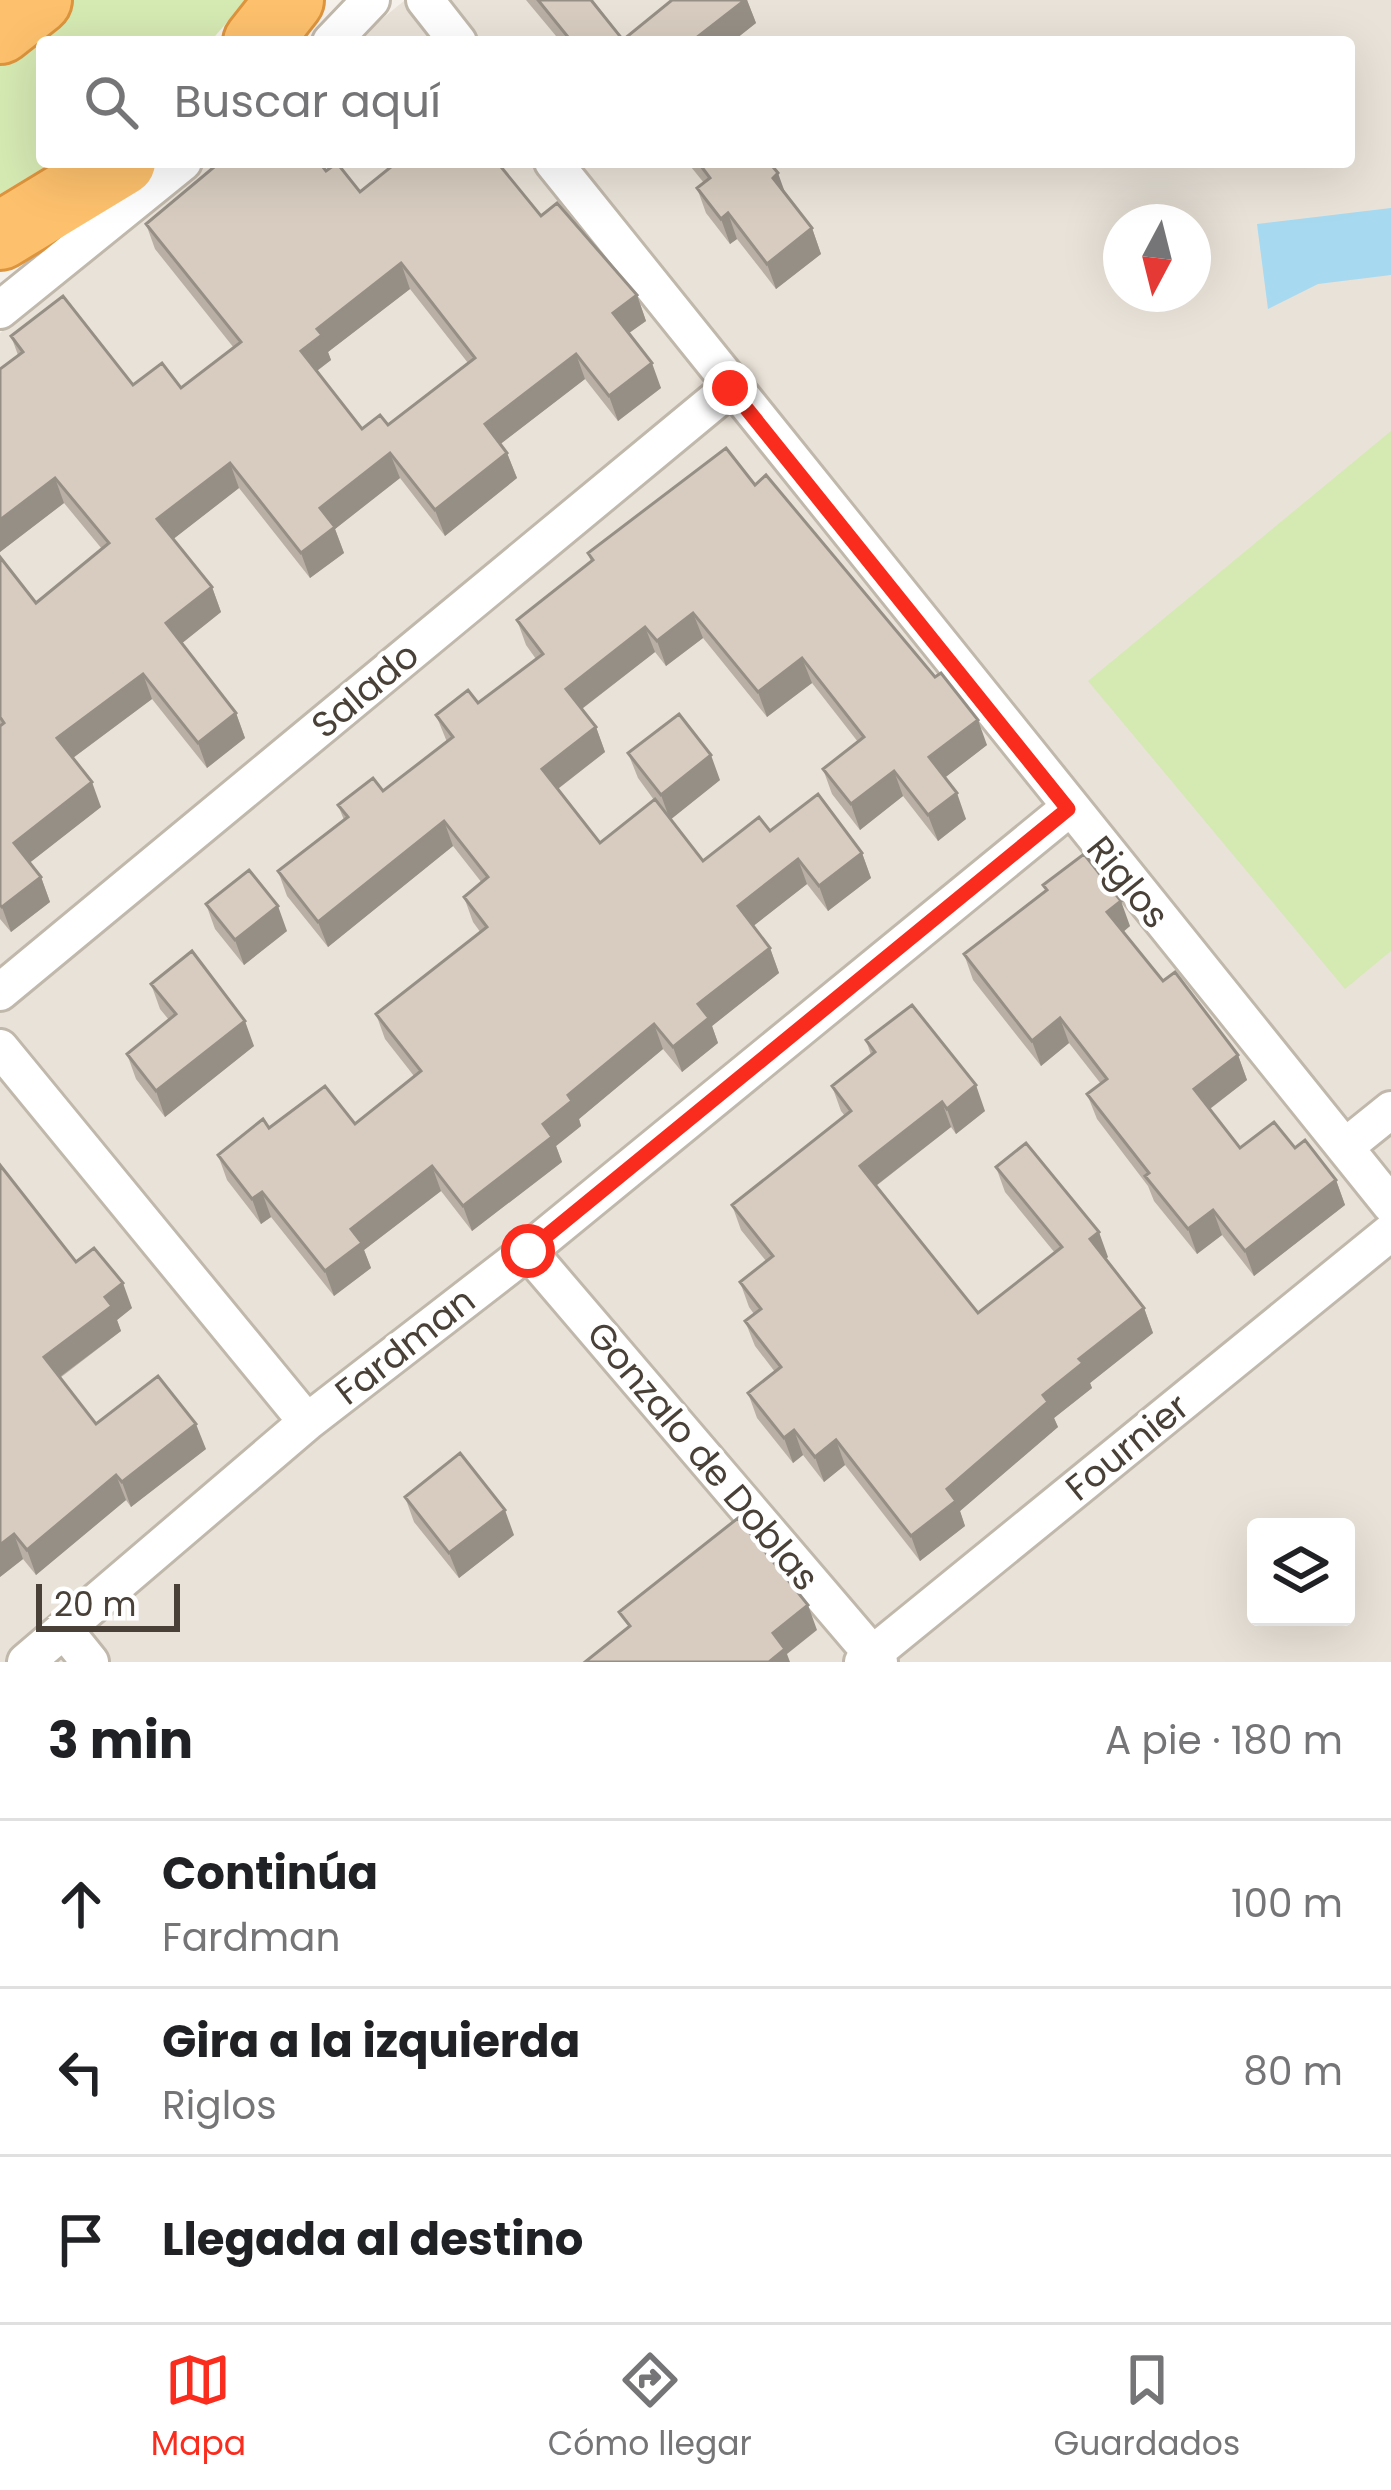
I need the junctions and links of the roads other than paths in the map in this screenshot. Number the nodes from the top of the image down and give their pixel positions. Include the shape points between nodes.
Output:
1 (38, 0) edge
2 (290, 0) edge
3 (371, 0) edge
4 (425, 0) edge
5 (0, 30) edge
6 (262, 36) edge
7 (337, 36) edge
8 (453, 36) edge
9 (112, 168) edge
10 (176, 168) edge
11 (558, 168) edge
12 (0, 236) edge
13 (0, 310) edge
14 (730, 388) junction
15 (1068, 809) junction
16 (0, 992) edge
17 (0, 1048) edge
18 (1391, 1110) edge
19 (1345, 1147) junction
20 (1391, 1205) edge
21 (1391, 1232) edge
22 (528, 1251) junction
23 (308, 1422) junction
24 (65, 1631) junction
25 (872, 1660) edge
26 (26, 1662) edge
27 (90, 1662) edge

1 - 5 highway
2 - 6 highway
3 - 7 street
4 - 8 street
9 - 12 highway
10 - 13 street
11 - 14 street, Riglos
14 - 15 street, Riglos
14 - 16 street, Salado
15 - 19 street, Riglos
15 - 22 street, Fardman
17 - 23 street
18 - 19 street
19 - 20 street, Riglos
21 - 25 street, Fournier
22 - 23 street, Fardman
22 - 25 street, Gonzalo de Doblas
23 - 24 street, Fardman
24 - 26 street, Fardman
24 - 27 street

